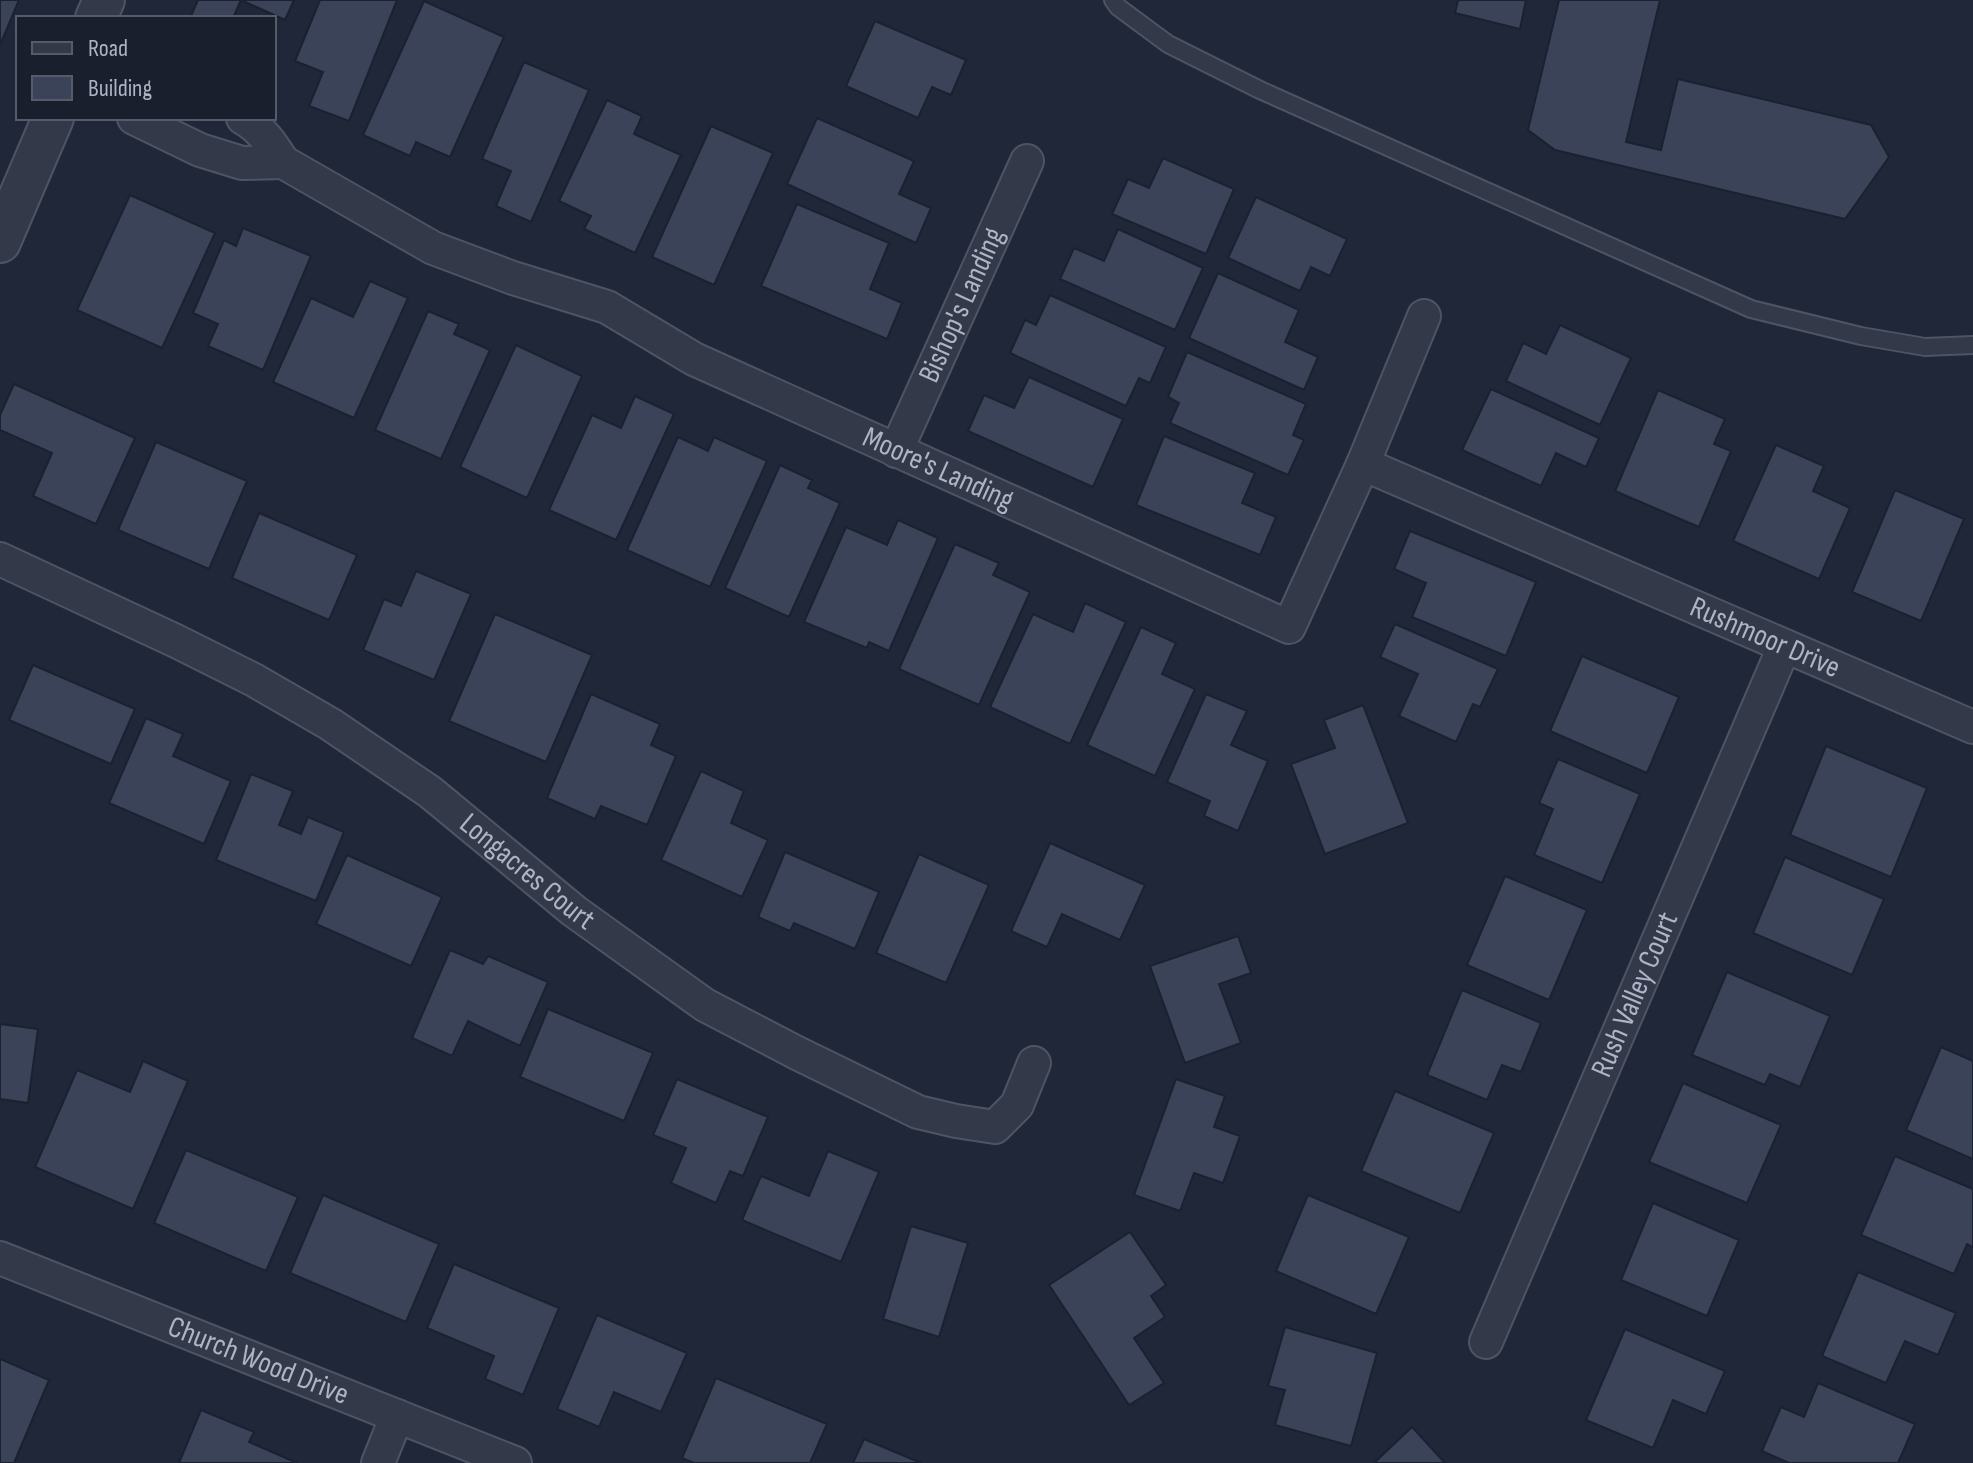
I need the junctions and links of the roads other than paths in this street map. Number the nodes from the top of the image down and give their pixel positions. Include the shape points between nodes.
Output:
1 (1113, 0) edge
2 (52, 120) edge
3 (138, 120) edge
4 (246, 120) edge
5 (1027, 161) dead end
6 (283, 162) junction
7 (0, 242) edge
8 (1424, 316) dead end
9 (1973, 345) edge
10 (896, 451) junction
11 (1363, 464) junction
12 (0, 559) edge
13 (1784, 647) junction
14 (1973, 727) edge
15 (1034, 1063) dead end
16 (0, 1258) edge
17 (1486, 1342) dead end
18 (397, 1416) junction
19 (378, 1463) edge
20 (515, 1463) edge

1 - 9 lane via 1168,44 1260,90 1751,309 1900,343
2 - 7 street
3 - 6 street via 228,159
4 - 6 street, Moore's Landing
5 - 10 street, Bishop's Landing
6 - 10 street, Moore's Landing via 433,248 607,307 694,359
8 - 11 street, Moore's Landing
10 - 11 street, Moore's Landing via 1289,627
11 - 13 street, Rushmoor Drive
12 - 15 street, Longacres Court via 254,680 330,724 430,792 574,911 705,1005 866,1087 918,1112 995,1127 1017,1105
13 - 14 street, Rushmoor Drive
13 - 17 street, Rush Valley Court
16 - 18 street, Church Wood Drive
18 - 19 street
18 - 20 street, Church Wood Drive

